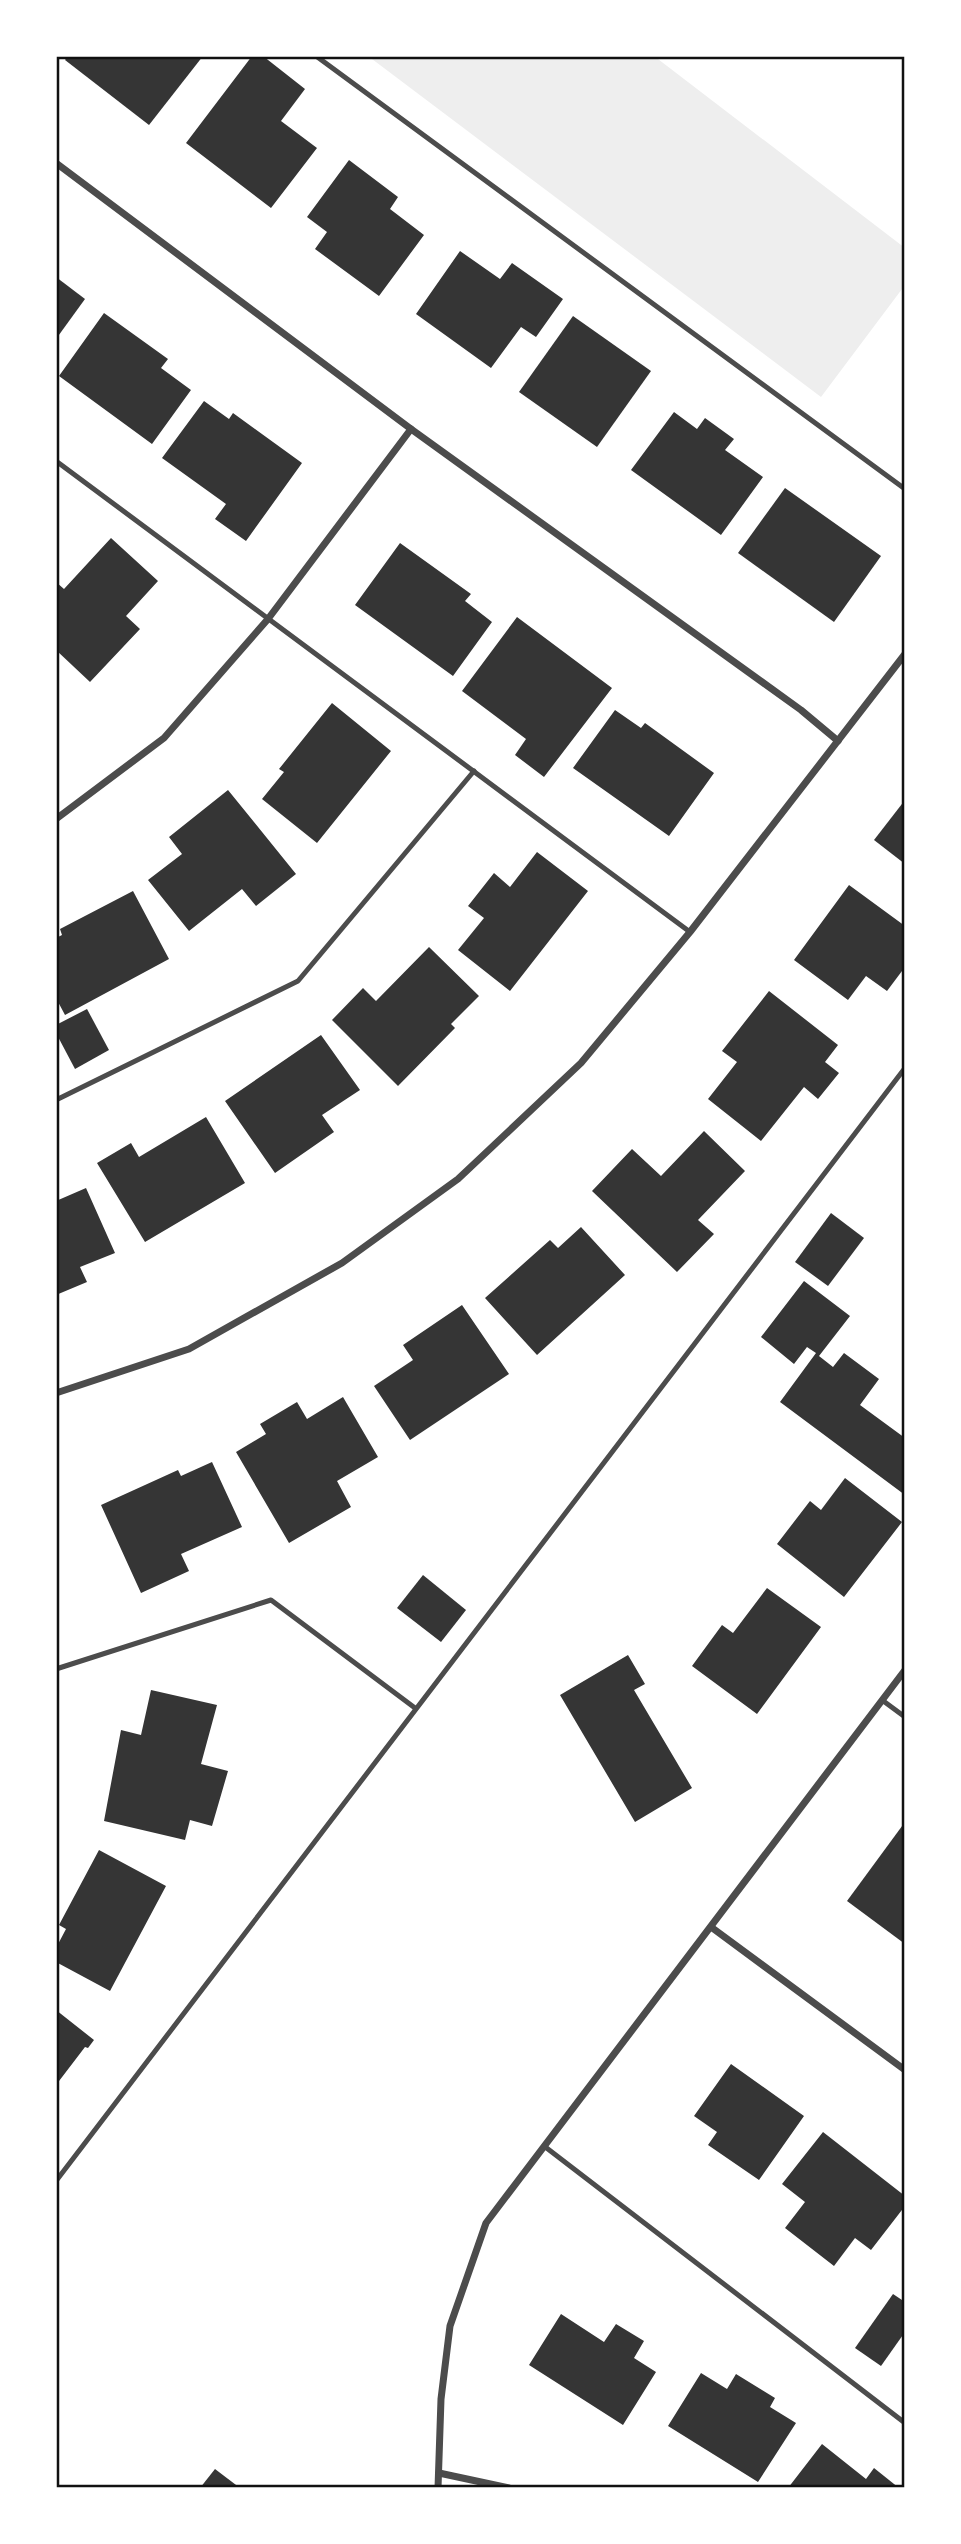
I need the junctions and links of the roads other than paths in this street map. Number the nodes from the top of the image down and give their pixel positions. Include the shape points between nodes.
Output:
1 (316, 56) edge
2 (56, 163) edge
3 (411, 429) junction
4 (56, 462) edge
5 (905, 489) edge
6 (268, 619) junction
7 (905, 654) edge
8 (838, 741) junction
9 (474, 771) junction
10 (56, 819) edge
11 (691, 932) junction
12 (905, 1068) edge
13 (56, 1100) edge
14 (56, 1393) edge
15 (56, 1669) edge
16 (905, 1670) edge
17 (882, 1700) junction
18 (415, 1708) junction
19 (905, 1717) edge
20 (711, 1927) junction
21 (905, 2070) edge
22 (544, 2146) junction
23 (56, 2181) edge
24 (905, 2423) edge
25 (439, 2473) junction
26 (438, 2488) edge
27 (509, 2488) edge

1 - 5 lane
2 - 3 street
3 - 6 street
3 - 8 street
4 - 6 lane
6 - 9 lane
6 - 10 street via 164,738
7 - 8 street
8 - 11 street
9 - 11 lane
9 - 13 lane via 298,981
11 - 14 street via 581,1063 458,1178 342,1263 189,1349
12 - 18 lane
15 - 18 lane via 271,1600
16 - 17 street
17 - 19 lane
17 - 20 street
18 - 23 lane
20 - 21 street
20 - 22 street
22 - 24 lane
22 - 25 street via 486,2222 450,2326 441,2399
25 - 26 street
25 - 27 street

